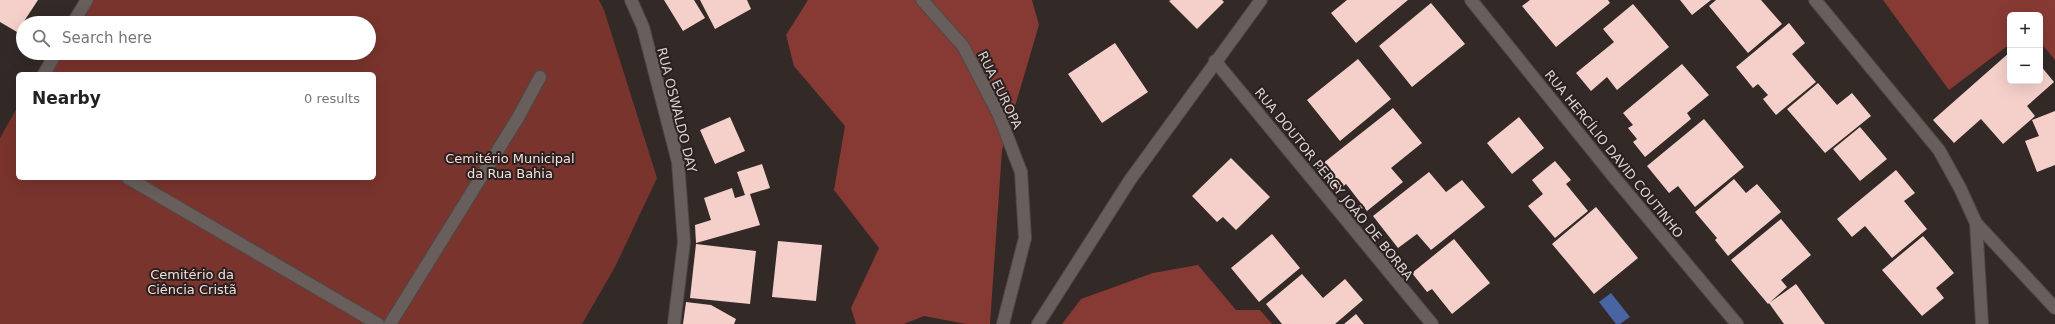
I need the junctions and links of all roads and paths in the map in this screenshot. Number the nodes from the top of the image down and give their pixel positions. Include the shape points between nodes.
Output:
1 (87, 0) edge
2 (631, 0) edge
3 (922, 0) edge
4 (1261, 0) edge
5 (1471, 0) edge
6 (1815, 0) edge
7 (77, 16) edge
8 (52, 60) edge
9 (1215, 62) junction
10 (45, 72) edge
11 (540, 76) dead end
12 (131, 180) edge
13 (1976, 223) junction
14 (2055, 308) edge
15 (378, 324) edge
16 (390, 324) edge
17 (674, 324) edge
18 (1003, 324) edge
19 (1038, 324) edge
20 (1432, 324) edge
21 (1737, 324) edge
22 (1982, 324) edge

1 - 7 street
2 - 17 street, RUA OSWALDO DAY via 642,27 678,162 684,242
3 - 18 street, RUA EUROPA via 963,46 999,115 1021,172 1025,238
4 - 9 street
5 - 21 street, RUA HERCÍLIO DAVID COUTINHO
6 - 13 street via 1939,150
8 - 10 street
9 - 19 street via 1130,180
9 - 20 street, RUA DOUTOR PERCY JOÃO DE BORBA
11 - 16 street via 519,116
12 - 15 street
13 - 14 street
13 - 22 street

